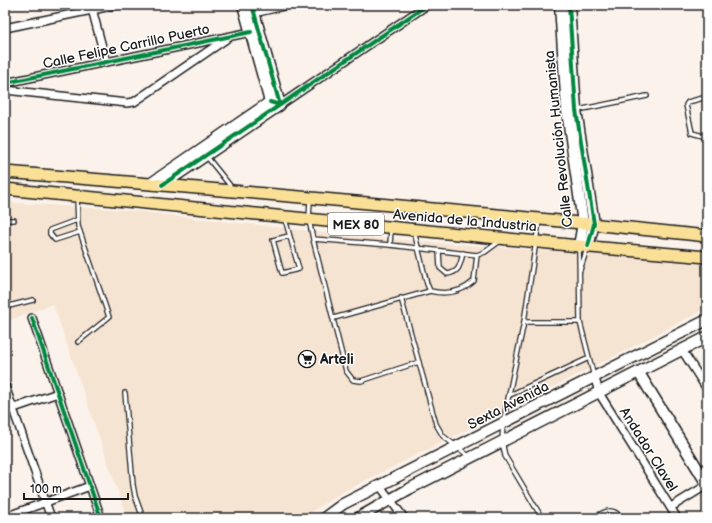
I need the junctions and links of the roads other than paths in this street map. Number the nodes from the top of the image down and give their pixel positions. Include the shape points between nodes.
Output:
1 (116, 5) edge
2 (243, 5) edge
3 (288, 5) edge
4 (427, 5) edge
5 (560, 5) edge
6 (569, 5) edge
7 (92, 7) edge
8 (252, 19) edge
9 (5, 28) edge
10 (229, 36) junction
11 (106, 62) junction
12 (5, 82) edge
13 (5, 90) edge
14 (647, 96) dead end
15 (707, 97) edge
16 (275, 104) junction
17 (572, 111) junction
18 (703, 136) dead end
19 (206, 156) junction
20 (5, 172) edge
21 (150, 184) junction
22 (162, 185) junction
23 (5, 189) edge
24 (233, 190) junction
25 (77, 196) junction
26 (311, 199) junction
27 (284, 217) junction
28 (5, 220) edge
29 (14, 220) dead end
30 (77, 220) junction
31 (309, 220) junction
32 (539, 220) junction
33 (589, 223) junction
34 (391, 228) junction
35 (414, 230) junction
36 (80, 232) junction
37 (289, 236) junction
38 (707, 236) edge
39 (504, 238) junction
40 (313, 239) junction
41 (536, 241) junction
42 (390, 245) junction
43 (584, 246) junction
44 (418, 249) junction
45 (439, 251) junction
46 (463, 253) junction
47 (478, 255) junction
48 (707, 257) edge
49 (579, 273) junction
50 (430, 291) junction
51 (401, 298) junction
52 (33, 300) dead end
53 (5, 307) edge
54 (32, 318) dead end
55 (334, 318) junction
56 (707, 320) edge
57 (524, 322) junction
58 (580, 322) junction
59 (707, 337) edge
60 (78, 342) dead end
61 (682, 350) junction
62 (589, 358) junction
63 (419, 362) junction
64 (638, 373) junction
65 (595, 378) junction
66 (5, 386) edge
67 (707, 389) edge
68 (58, 393) junction
69 (125, 393) dead end
70 (599, 393) junction
71 (510, 394) junction
72 (13, 408) junction
73 (5, 411) edge
74 (503, 424) junction
75 (502, 441) junction
76 (455, 448) junction
77 (470, 458) junction
78 (707, 484) edge
79 (90, 486) junction
80 (380, 486) junction
81 (392, 499) junction
82 (45, 502) junction
83 (671, 507) junction
84 (600, 516) edge
85 (5, 518) edge
86 (51, 518) edge
87 (101, 518) edge
88 (143, 518) edge
89 (324, 518) edge
90 (358, 518) edge
91 (404, 518) edge
92 (542, 518) edge
93 (593, 518) edge
94 (621, 518) edge
95 (677, 518) edge

1 - 7 street
2 - 8 street
3 - 8 street, Calle Felipe Carrillo Puerto
4 - 16 street
5 - 17 street, Calle Revolución Humanista
6 - 17 street, Calle Revolución Humanista
7 - 9 street
7 - 11 street
8 - 10 street, Calle Felipe Carrillo Puerto
8 - 16 street
10 - 11 street, Calle Felipe Carrillo Puerto
10 - 13 street via 134,102
11 - 12 street, Calle Felipe Carrillo Puerto
14 - 17 lane
15 - 18 lane via 688,102 686,105 692,133
16 - 19 street
16 - 21 street
17 - 33 street, Calle Revolución Humanista
19 - 22 street
19 - 24 lane
20 - 21 main road, Avenida de la Industria / MEX 80
21 - 22 main road, Avenida de la Industria / MEX 80
22 - 24 main road, Avenida de la Industria / MEX 80
23 - 25 main road, Avenida de la Industria / MEX 80
24 - 26 main road, Avenida de la Industria / MEX 80
25 - 27 main road, Avenida de la Industria / MEX 80
25 - 30 lane
26 - 31 lane
26 - 32 main road, Avenida de la Industria / MEX 80
27 - 31 main road, Avenida de la Industria / MEX 80
27 - 37 lane
28 - 29 lane
30 - 36 lane
30 - 36 lane via 50,230 50,234 55,240
31 - 34 main road, Avenida de la Industria / MEX 80
31 - 40 lane
32 - 33 main road, Avenida de la Industria / MEX 80
32 - 41 lane
33 - 38 main road, Avenida de la Industria / MEX 80
33 - 43 street, Calle Revolución Humanista
34 - 35 main road, Avenida de la Industria / MEX 80
34 - 42 lane
35 - 39 main road, Avenida de la Industria / MEX 80
35 - 44 lane
36 - 60 lane via 109,317
37 - 37 lane via 273,240 282,273 299,269
39 - 41 main road, Avenida de la Industria / MEX 80
39 - 47 lane
40 - 42 lane
40 - 55 lane
41 - 43 main road, Avenida de la Industria / MEX 80
41 - 57 lane
42 - 44 lane
43 - 48 main road, Avenida de la Industria / MEX 80
43 - 49 lane
43 - 49 lane
44 - 45 lane
44 - 50 lane
45 - 46 lane
45 - 46 lane via 440,268 447,274 455,273 459,268
46 - 47 lane
47 - 50 lane via 474,281 465,289 441,293
49 - 58 lane
50 - 51 lane
51 - 55 lane
51 - 63 lane
52 - 53 lane
54 - 68 street
55 - 63 lane via 346,371 353,380 361,381
56 - 65 street, Sexta Avenida
57 - 58 lane
57 - 71 lane
58 - 62 lane
59 - 61 street, Sexta Avenida
61 - 64 street, Sexta Avenida
61 - 67 street
62 - 65 lane
62 - 71 lane
63 - 76 lane via 436,424
64 - 70 street, Sexta Avenida
64 - 78 street
65 - 70 street, Andador Clavel
65 - 74 street, Sexta Avenida
66 - 72 street
68 - 72 street
68 - 79 street
69 - 88 lane via 133,485
70 - 75 street, Sexta Avenida
70 - 83 street, Andador Clavel
71 - 74 lane
72 - 73 street
72 - 82 street
74 - 75 lane
74 - 76 street, Sexta Avenida
75 - 77 street, Sexta Avenida
75 - 92 lane via 505,456
76 - 77 lane
76 - 80 street, Sexta Avenida
77 - 81 street, Sexta Avenida
78 - 83 street
79 - 82 street
79 - 87 street
80 - 81 street
80 - 89 street, Sexta Avenida via 343,504
81 - 90 street, Sexta Avenida
81 - 91 street
82 - 85 street
82 - 86 street
83 - 95 street, Andador Clavel
84 - 93 lane
84 - 94 lane via 610,511 618,513

